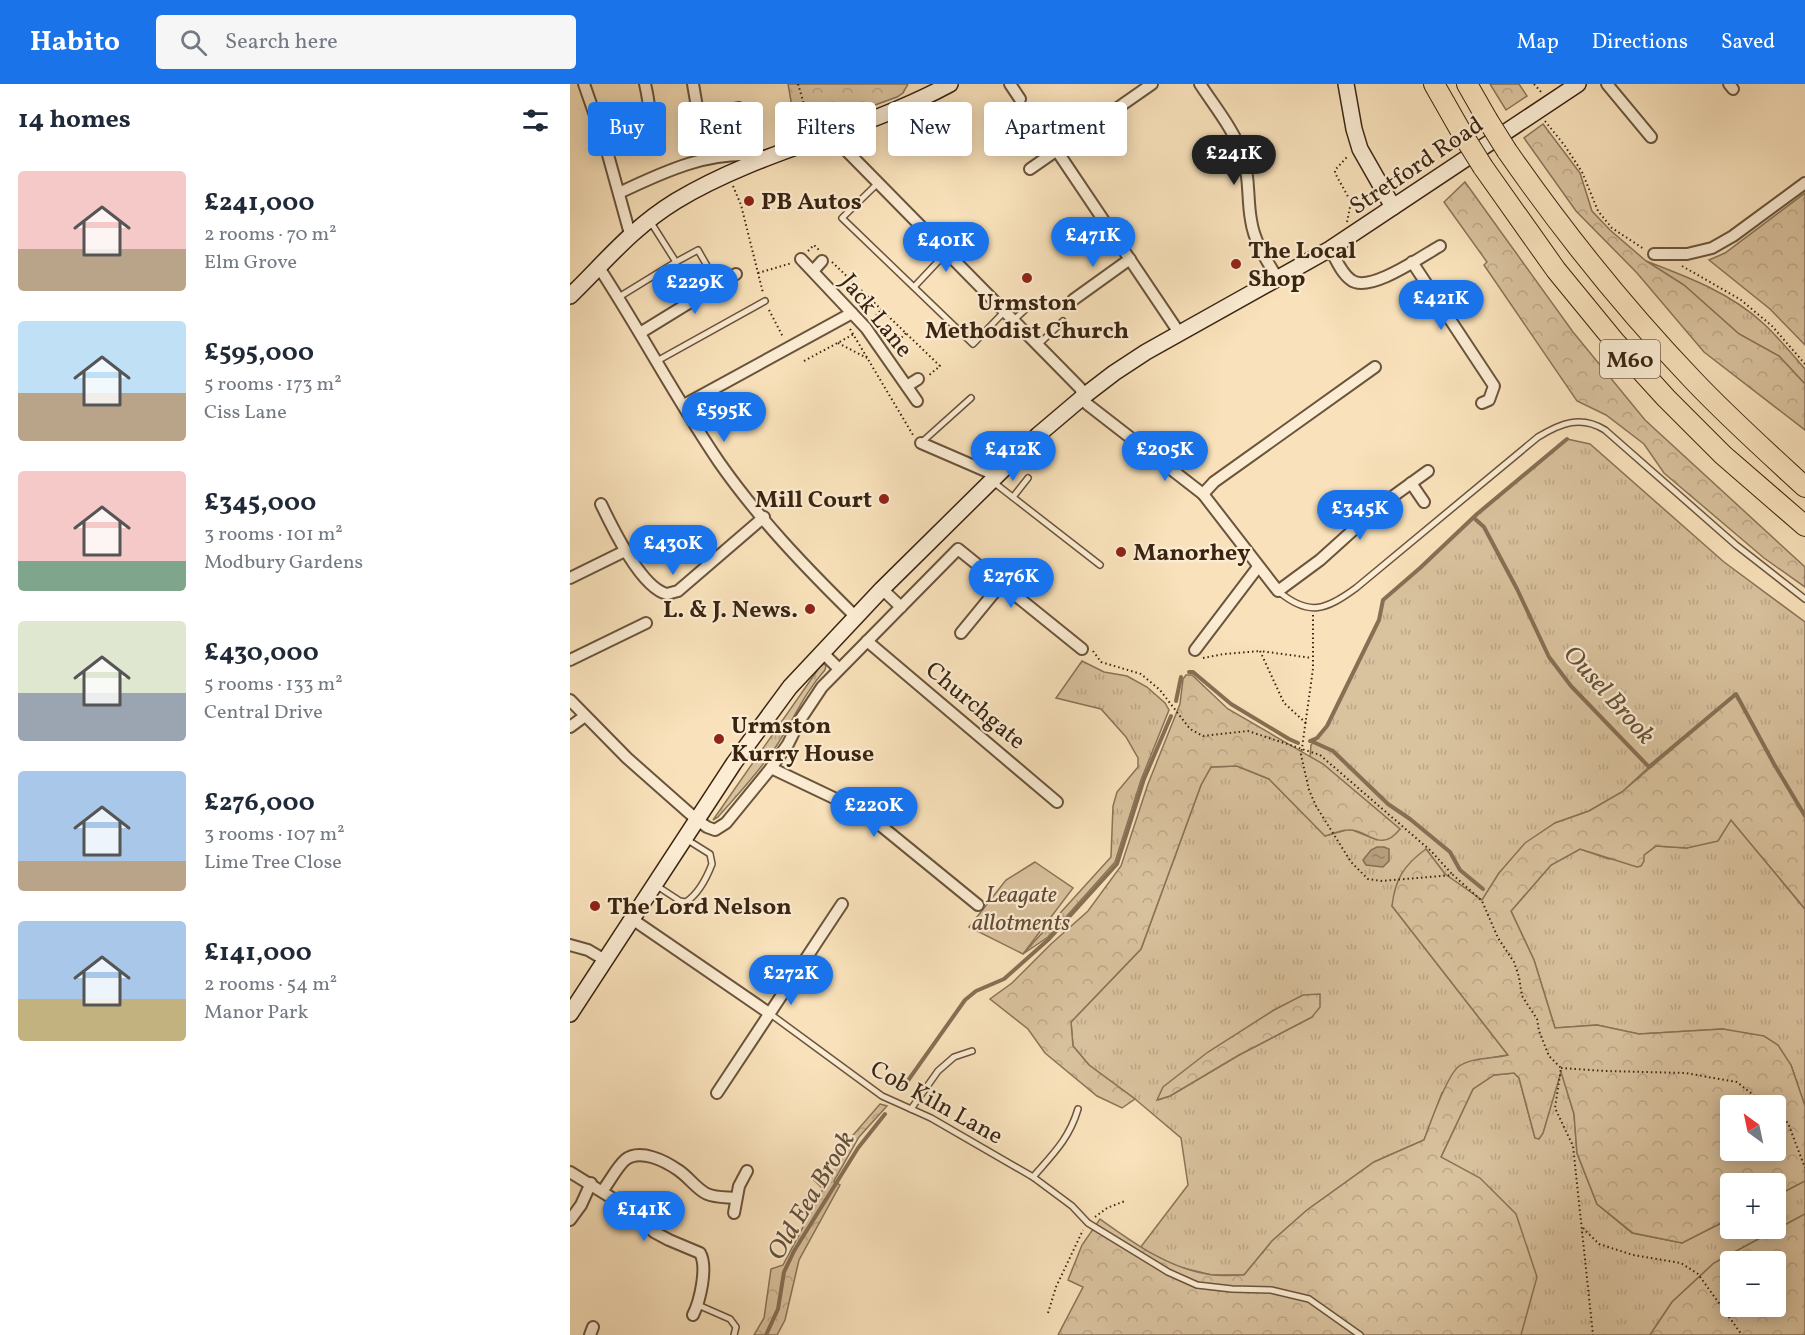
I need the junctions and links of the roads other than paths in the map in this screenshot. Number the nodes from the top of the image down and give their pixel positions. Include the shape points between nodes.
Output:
1 (584, 84) edge
2 (645, 84) edge
3 (693, 84) edge
4 (950, 84) edge
5 (1010, 84) edge
6 (1152, 84) edge
7 (1200, 84) edge
8 (1346, 84) edge
9 (1434, 84) edge
10 (1467, 84) edge
11 (1578, 84) edge
12 (1607, 84) edge
13 (1020, 99) dead end
14 (590, 102) edge
15 (649, 102) edge
16 (696, 102) edge
17 (1127, 102) edge
18 (876, 117) edge
19 (1651, 137) dead end
20 (775, 154) edge
21 (608, 156) edge
22 (705, 156) edge
23 (852, 156) edge
24 (1050, 156) edge
25 (1059, 156) edge
26 (766, 157) junction
27 (706, 159) junction
28 (1030, 169) dead end
29 (878, 183) junction
30 (1805, 183) edge
31 (619, 193) junction
32 (1393, 207) junction
33 (649, 219) junction
34 (630, 234) junction
35 (1440, 246) dead end
36 (1330, 249) junction
37 (946, 253) junction
38 (1654, 254) road end
39 (824, 258) road end
40 (801, 259) road end
41 (1130, 259) junction
42 (676, 262) junction
43 (1412, 262) junction
44 (598, 266) junction
45 (813, 271) junction
46 (736, 274) dead end
47 (1278, 279) junction
48 (718, 285) junction
49 (914, 287) junction
50 (570, 296) edge
51 (619, 298) junction
52 (1072, 300) dead end
53 (765, 301) road end
54 (1029, 306) dead end
55 (1004, 312) junction
56 (848, 315) junction
57 (1013, 321) junction
58 (1063, 321) dead end
59 (640, 333) junction
60 (1180, 333) junction
61 (1037, 346) junction
62 (657, 361) junction
63 (1375, 368) dead end
64 (918, 379) road end
65 (907, 386) junction
66 (1084, 396) junction
67 (971, 398) dead end
68 (917, 401) dead end
69 (1482, 403) dead end
70 (684, 405) junction
71 (1748, 434) junction
72 (921, 443) joint
73 (1428, 471) dead end
74 (1805, 477) edge
75 (993, 478) junction
76 (1028, 478) dead end
77 (1411, 483) junction
78 (1805, 487) edge
79 (1203, 494) junction
80 (1013, 497) junction
81 (1424, 502) dead end
82 (601, 504) dead end
83 (764, 517) junction
84 (1805, 526) edge
85 (625, 551) junction
86 (1100, 565) dead end
87 (1258, 567) junction
88 (570, 578) edge
89 (1002, 583) junction
90 (882, 589) junction
91 (1278, 591) junction
92 (1805, 599) edge
93 (901, 607) junction
94 (856, 616) junction
95 (646, 623) dead end
96 (961, 633) dead end
97 (867, 641) junction
98 (1082, 649) road end
99 (822, 652) junction
100 (1197, 655) road end
101 (570, 660) edge
102 (839, 669) junction
103 (570, 700) edge
104 (585, 716) junction
105 (570, 727) edge
106 (771, 768) junction
107 (1057, 802) dead end
108 (696, 819) junction
109 (684, 838) junction
110 (654, 885) junction
111 (842, 904) dead end
112 (978, 905) dead end
113 (632, 919) junction
114 (570, 945) edge
115 (605, 960) junction
116 (769, 1013) junction
117 (570, 1014) edge
118 (972, 1051) dead end
119 (717, 1092) dead end
120 (911, 1109) junction
121 (1078, 1109) dead end
122 (747, 1171) dead end
123 (570, 1172) edge
124 (1033, 1177) junction
125 (591, 1183) junction
126 (603, 1190) junction
127 (736, 1198) junction
128 (734, 1213) dead end
129 (570, 1220) edge
130 (696, 1310) joint
131 (734, 1335) edge
132 (1360, 1335) edge

1 - 14 street
2 - 15 street
3 - 16 street
4 - 18 main road
5 - 13 street
6 - 17 street
7 - 47 street via 1243,156 1253,231
8 - 32 main road via 1360,148
9 - 84 highway, M60, bridge via 1483,167 1556,270 1614,342 1723,455
10 - 71 highway, M60, bridge via 1542,201 1693,380
11 - 32 main road, Stretford Road
12 - 19 street
20 - 26 main road
21 - 31 street
22 - 27 street
23 - 29 street
24 - 28 street
25 - 41 street
26 - 27 street via 736,154
26 - 33 main road via 692,192
27 - 31 street
29 - 37 street
29 - 49 lane via 842,218
30 - 38 street via 1712,248 1687,254
31 - 34 street
32 - 36 main road, Stretford Road
33 - 34 main road
33 - 42 lane
34 - 44 main road
35 - 43 street
36 - 43 street via 1351,281 1362,285 1378,281
36 - 47 main road, Stretford Road
37 - 49 lane
37 - 55 street
39 - 45 street
40 - 45 street, Jack Lane
41 - 52 street
41 - 60 street
42 - 48 lane via 698,250
42 - 51 lane
43 - 69 street via 1494,386 1489,400
44 - 50 main road
44 - 51 street
45 - 56 street, Jack Lane
46 - 48 street
47 - 60 main road, Stretford Road
48 - 59 street
49 - 55 lane via 974,344
51 - 59 street
53 - 62 lane
54 - 57 lane
55 - 57 street
56 - 65 street, Jack Lane via 867,326
56 - 70 street
57 - 61 street
58 - 61 lane
59 - 62 street
60 - 66 main road, Stretford Road via 1130,362
61 - 66 street
62 - 70 street
63 - 79 street via 1214,482
64 - 65 street
65 - 68 street, Jack Lane
66 - 75 main road, Stretford Road
66 - 79 street via 1088,404
67 - 72 lane
70 - 83 street via 719,461
71 - 74 highway, M60
71 - 78 highway, M60
72 - 75 street
73 - 77 street
75 - 80 lane
75 - 90 main road, Stretford Road
76 - 80 lane
77 - 81 street
77 - 91 street
79 - 87 street
80 - 86 lane
82 - 85 street
83 - 85 street via 672,594 656,589
83 - 94 street
85 - 88 street
87 - 91 street
87 - 100 street
89 - 93 street via 958,549
89 - 96 street
89 - 98 street
90 - 93 street
90 - 94 main road, Stretford Road
91 - 92 lane via 1292,602 1313,609 1334,603 1538,437 1557,426 1580,421 1597,425 1612,435 1736,545
93 - 97 street
94 - 99 main road, Stretford Road
95 - 101 street
97 - 102 street
97 - 107 street, Churchgate
99 - 102 street
99 - 108 main road, Stretford Road via 764,721
102 - 106 street via 810,704
103 - 104 street
104 - 105 street
104 - 108 street
106 - 108 street via 722,826 711,829
106 - 112 street via 857,809
108 - 109 main road, Stretford Road
109 - 110 main road, Stretford Road
109 - 110 lane via 710,854 710,870 686,903
110 - 113 main road, Stretford Road
111 - 116 street
113 - 115 main road, Stretford Road
113 - 116 street
114 - 115 street
115 - 117 main road, Stretford Road
116 - 119 street
116 - 120 lane, Cob Kiln Lane via 882,1096
118 - 120 lane via 954,1057 938,1071
120 - 124 lane, Cob Kiln Lane
121 - 124 lane via 1062,1143
122 - 127 street
123 - 125 street
124 - 132 lane, Cob Kiln Lane via 1088,1222 1197,1285 1271,1290 1308,1299
125 - 126 street
125 - 129 street
126 - 127 street via 625,1160 641,1155 679,1170 708,1195
126 - 130 street via 654,1232 704,1258
127 - 128 street
130 - 131 lane via 730,1319 736,1327

